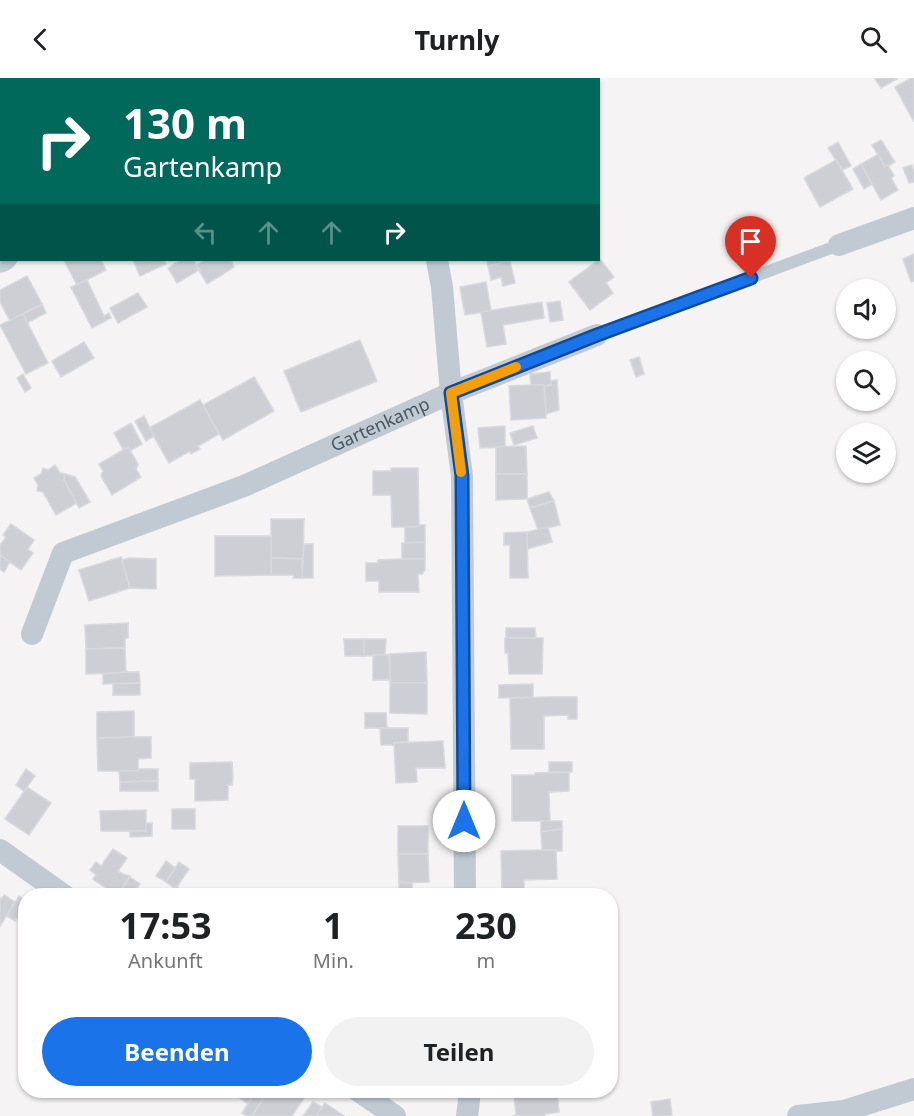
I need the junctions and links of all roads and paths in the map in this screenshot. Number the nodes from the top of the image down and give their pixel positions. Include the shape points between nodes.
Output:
1 (914, 218) edge
2 (839, 245) joint
3 (437, 261) edge
4 (597, 335) joint
5 (451, 393) junction
6 (32, 634) dead end
7 (0, 850) edge
8 (54, 888) edge
9 (465, 888) edge
10 (914, 1089) edge
11 (369, 1098) edge
12 (469, 1098) edge
13 (395, 1116) edge
14 (467, 1116) edge
15 (798, 1116) edge

1 - 2 street, Gartenkamp
2 - 4 lane, Gartenkamp
3 - 5 street
4 - 5 street, Gartenkamp
5 - 6 street, Gartenkamp via 244,486 63,553
5 - 9 street via 462,476
7 - 8 street
10 - 15 street via 844,1111
11 - 13 street
12 - 14 street

